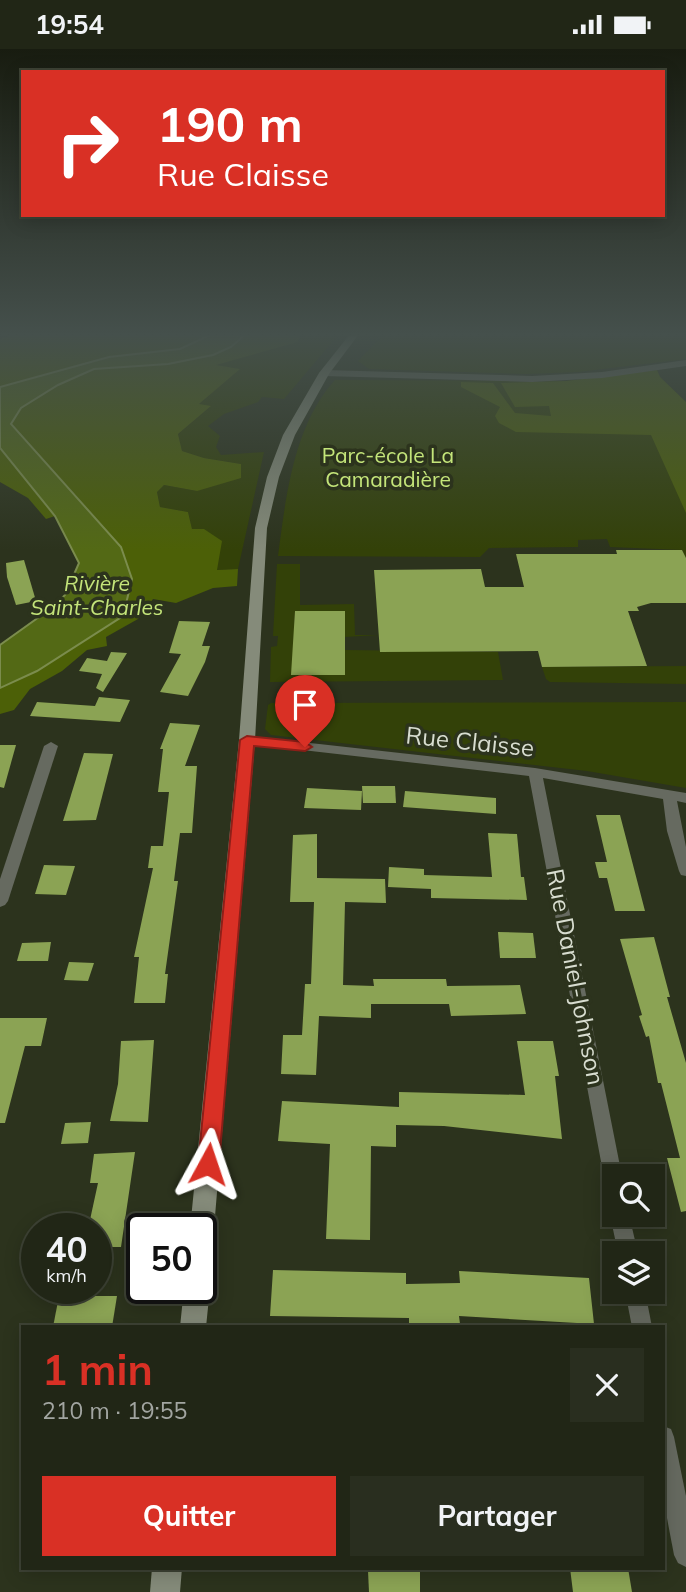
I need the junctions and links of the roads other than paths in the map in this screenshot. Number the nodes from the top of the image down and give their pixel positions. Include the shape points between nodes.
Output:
1 (305, 406) edge
2 (247, 740) junction
3 (51, 746) dead end
4 (535, 772) junction
5 (669, 795) junction
6 (686, 799) edge
7 (686, 871) edge
8 (0, 901) edge
9 (610, 1164) edge
10 (203, 1213) edge
11 (195, 1304) edge
12 (638, 1304) edge
13 (193, 1325) edge
14 (642, 1325) edge
15 (665, 1447) edge
16 (686, 1555) edge
17 (167, 1570) edge
18 (165, 1592) edge

1 - 2 main road via 273,477 261,528
2 - 4 street, Rue Claisse
2 - 10 main road
3 - 8 street
4 - 5 street, Rue Claisse
4 - 9 street, Rue Daniel-Johnson
5 - 6 street, Rue Claisse
5 - 7 street
11 - 13 main road
12 - 14 street
15 - 16 street
17 - 18 main road

